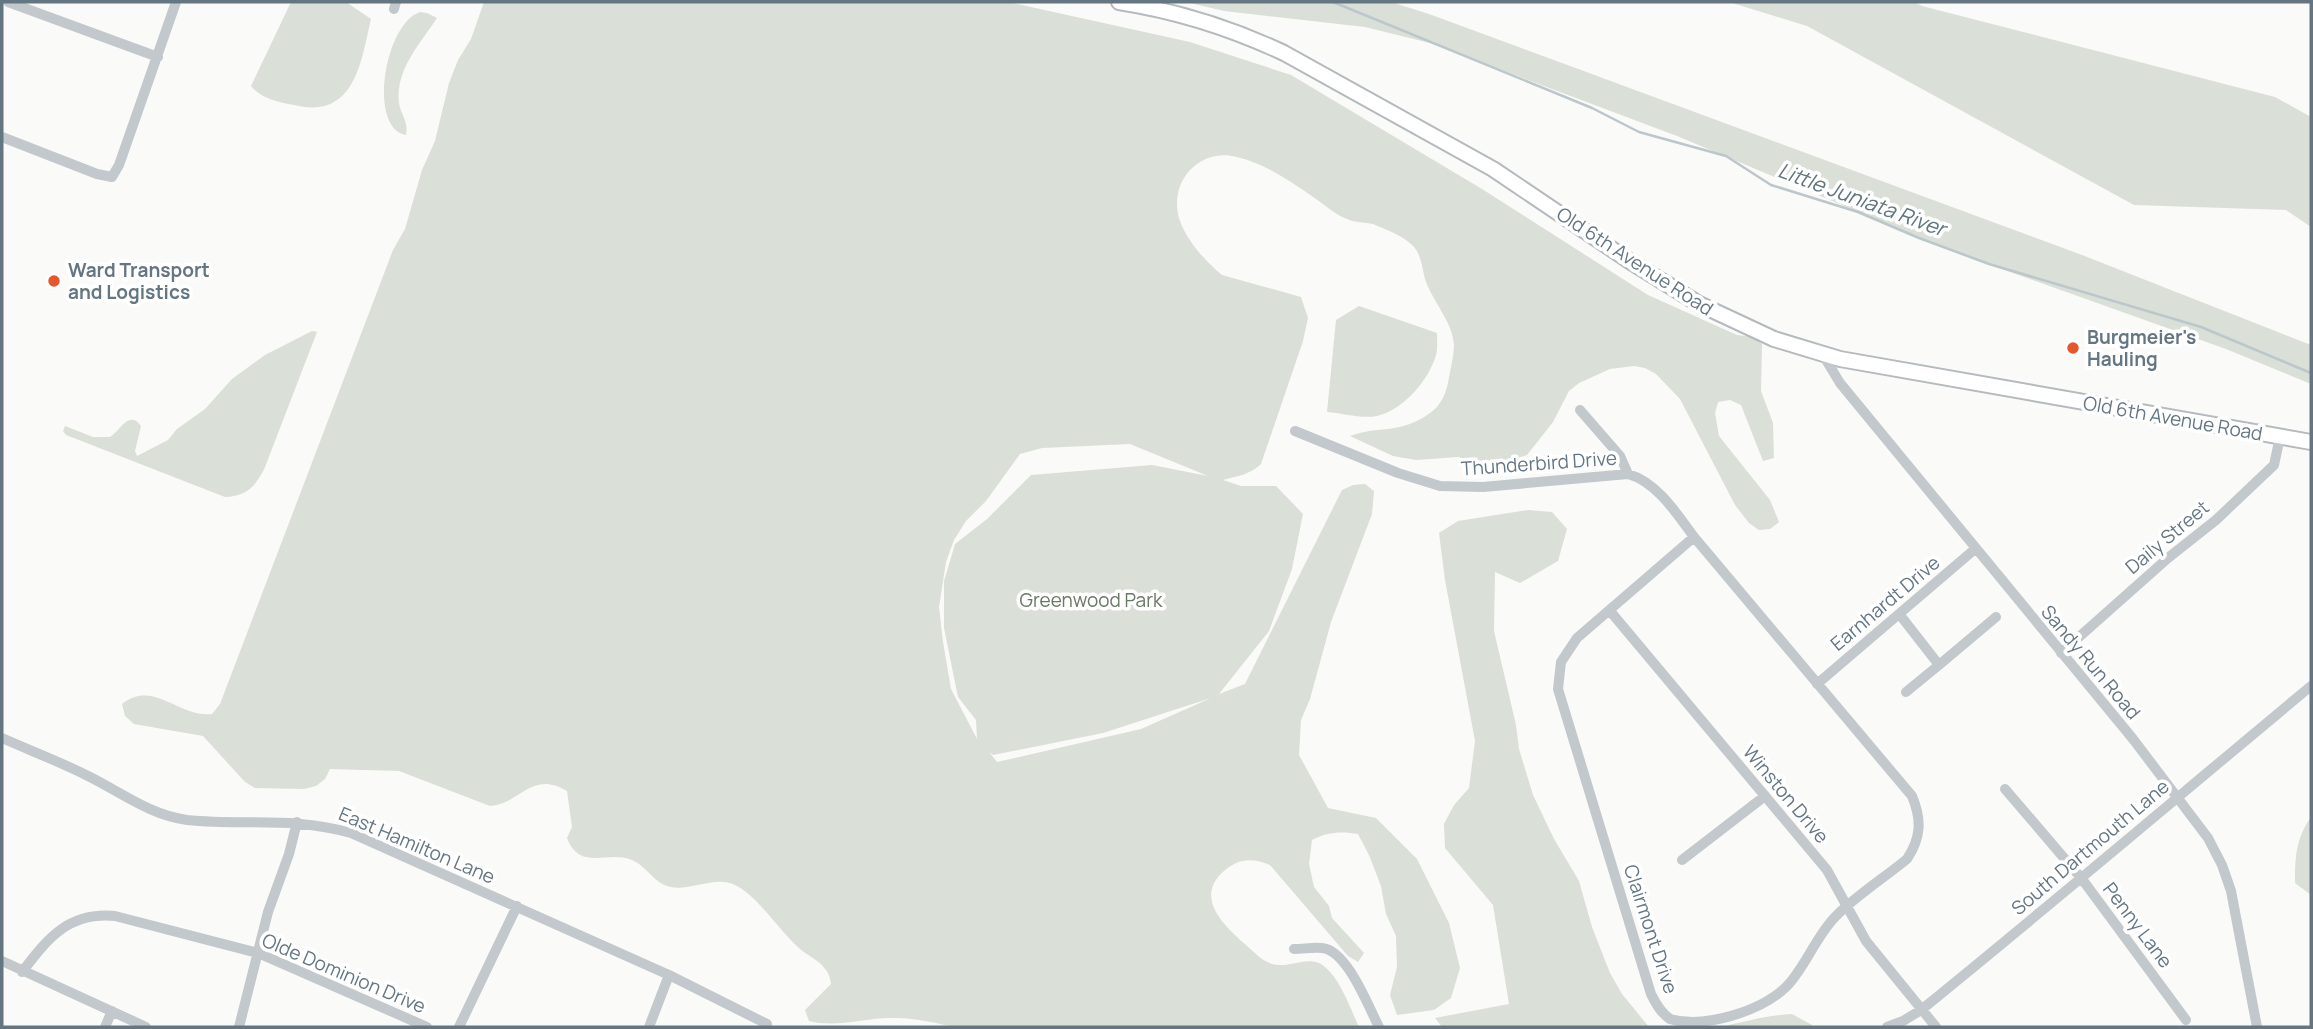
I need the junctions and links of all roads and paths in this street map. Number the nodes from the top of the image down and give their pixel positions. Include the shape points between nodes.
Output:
1 (8, 2) edge
2 (176, 2) edge
3 (1119, 2) edge
4 (158, 57) junction
5 (2, 137) edge
6 (1823, 355) junction
7 (1580, 410) dead end
8 (1295, 431) dead end
9 (2280, 437) junction
10 (2311, 442) edge
11 (1628, 474) junction
12 (1694, 537) junction
13 (1975, 549) junction
14 (1610, 611) junction
15 (1900, 614) junction
16 (1996, 617) dead end
17 (2061, 653) junction
18 (1939, 665) junction
19 (1817, 684) junction
20 (2311, 686) edge
21 (1906, 692) dead end
22 (2, 738) edge
23 (2006, 789) dead end
24 (1765, 796) junction
25 (2178, 796) junction
26 (297, 822) junction
27 (1682, 860) dead end
28 (2082, 880) junction
29 (517, 906) junction
30 (1846, 908) junction
31 (1294, 949) dead end
32 (258, 953) junction
33 (2, 961) edge
34 (22, 972) junction
35 (669, 975) junction
36 (1921, 1010) junction
37 (112, 1012) junction
38 (2186, 1020) dead end
39 (767, 1024) dead end
40 (105, 1027) edge
41 (146, 1027) edge
42 (239, 1027) edge
43 (427, 1027) edge
44 (459, 1027) edge
45 (649, 1027) edge
46 (1378, 1027) edge
47 (1887, 1027) edge
48 (1936, 1027) edge
49 (2257, 1027) edge

1 - 4 street
2 - 4 street
3 - 6 main road, Old 6th Avenue Road via 1200,20 1284,54 1493,169 1699,304
4 - 5 street via 112,177
6 - 9 main road, Old 6th Avenue Road
6 - 13 street, Sandy Run Road via 1840,383
7 - 11 street, Clairmont Drive via 1620,456
8 - 11 street, Thunderbird Drive via 1440,486 1483,487
9 - 10 main road, Old 6th Avenue Road
9 - 17 street, Daily Street via 2274,465
11 - 12 street, Clairmont Drive via 1652,486
12 - 14 street, Clairmont Drive
12 - 19 street, Clairmont Drive
13 - 15 street, Earnhardt Drive
13 - 17 street, Sandy Run Road
14 - 24 street, Winston Drive
14 - 30 street, Clairmont Drive via 1567,651 1558,690 1659,1009 1681,1023 1715,1025 1764,1005 1788,985
15 - 18 street
15 - 19 street, Earnhardt Drive
16 - 18 street
17 - 25 street, Sandy Run Road
18 - 21 street
19 - 30 street, Clairmont Drive via 1912,796 1920,823 1907,859
20 - 25 street, South Dartmouth Lane
22 - 26 street, East Hamilton Lane via 162,814 187,820
23 - 28 street, Penny Lane
24 - 27 street
24 - 30 street, Winston Drive via 1827,870
25 - 28 street, South Dartmouth Lane
25 - 49 street, Sandy Run Road via 2212,844 2227,876
26 - 29 street, East Hamilton Lane via 351,833
26 - 32 street
28 - 36 street, South Dartmouth Lane
28 - 38 street, Penny Lane
29 - 35 street, East Hamilton Lane
29 - 44 street
30 - 36 street, Winston Drive
31 - 46 street via 1322,948 1341,959
32 - 34 street, Olde Dominion Drive via 101,915 75,920 58,931
32 - 42 street
32 - 43 street, Olde Dominion Drive
33 - 34 street
34 - 37 street
35 - 39 street, East Hamilton Lane
35 - 45 street
36 - 47 street, South Dartmouth Lane
36 - 48 street, Winston Drive
37 - 40 street
37 - 41 street

